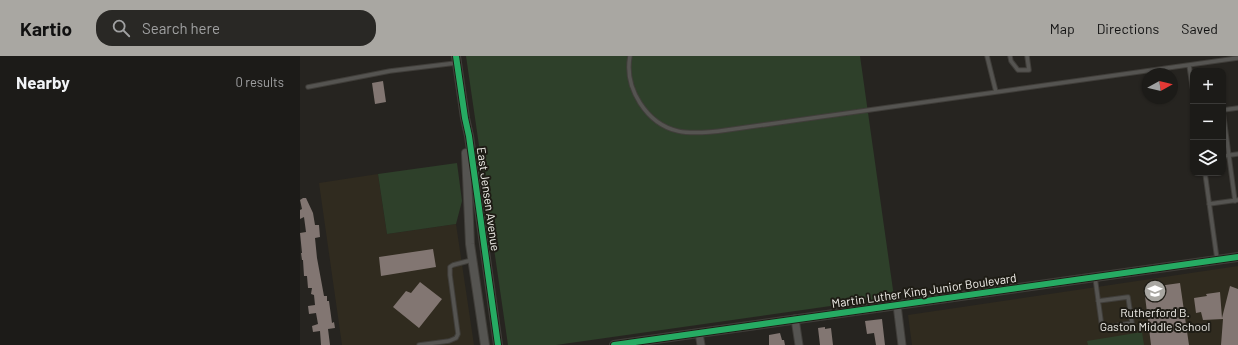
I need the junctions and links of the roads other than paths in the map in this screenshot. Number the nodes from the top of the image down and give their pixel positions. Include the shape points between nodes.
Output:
1 (630, 56) edge
2 (987, 56) edge
3 (1010, 56) edge
4 (1027, 56) edge
5 (1238, 58) edge
6 (457, 60) edge
7 (1188, 65) junction
8 (1190, 75) edge
9 (308, 86) dead end
10 (996, 92) junction
11 (1238, 108) edge
12 (1226, 110) edge
13 (465, 118) junction
14 (1226, 134) edge
15 (1238, 154) edge
16 (1229, 156) junction
17 (1205, 176) edge
18 (1237, 201) edge
19 (1209, 204) junction
20 (1238, 257) edge
21 (472, 260) junction
22 (1217, 260) junction
23 (1095, 277) junction
24 (1098, 301) junction
25 (897, 305) junction
26 (795, 320) junction
27 (700, 333) junction
28 (419, 345) edge
29 (485, 345) edge
30 (498, 345) edge
31 (614, 345) edge
32 (701, 345) edge
33 (799, 345) edge
34 (902, 345) edge

1 - 10 lane via 630,82 646,112 675,131 690,134
2 - 10 lane
3 - 4 lane via 1018,70 1029,70
5 - 7 lane
6 - 9 lane
6 - 13 street, East Jensen Avenue
7 - 8 lane
7 - 10 lane
11 - 12 lane
13 - 21 street, East Jensen Avenue
13 - 30 street, East Jensen Avenue
14 - 16 lane
15 - 16 lane
16 - 18 lane
17 - 19 lane
18 - 19 lane
19 - 22 lane
20 - 22 street, Martin Luther King Junior Boulevard
21 - 28 lane via 450,267 458,334 456,338
21 - 29 street, East Jensen Avenue
22 - 23 street, Martin Luther King Junior Boulevard
23 - 24 lane
23 - 25 street, Martin Luther King Junior Boulevard
24 - 24 lane via 1102,328 1132,323 1128,297
25 - 26 street, Martin Luther King Junior Boulevard
25 - 34 street
26 - 27 street, Martin Luther King Junior Boulevard
26 - 33 street
27 - 31 street, Martin Luther King Junior Boulevard
27 - 32 street

